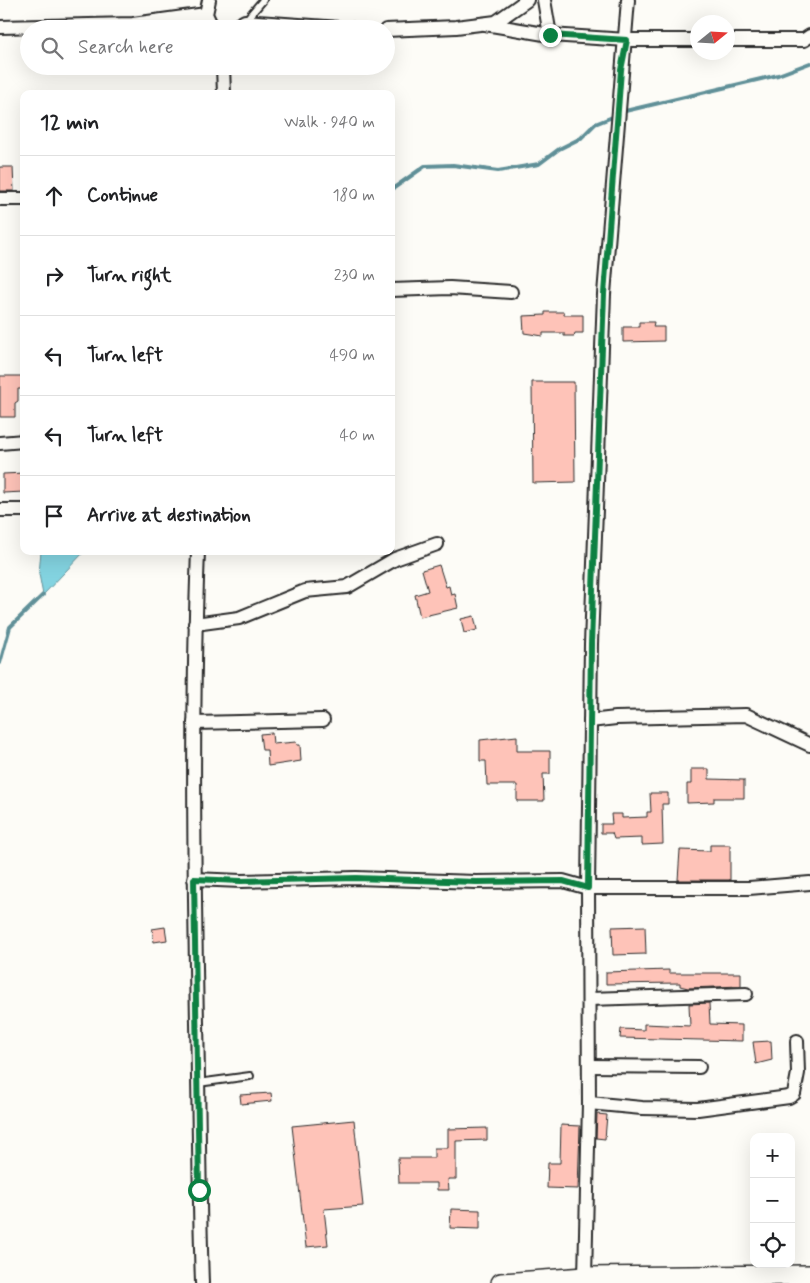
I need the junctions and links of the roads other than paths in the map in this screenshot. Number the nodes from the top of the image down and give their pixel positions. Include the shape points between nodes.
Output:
1 (209, 0) edge
2 (263, 0) edge
3 (527, 0) edge
4 (544, 0) edge
5 (628, 0) edge
6 (206, 14) junction
7 (163, 20) edge
8 (209, 20) edge
9 (246, 20) edge
10 (485, 24) junction
11 (0, 27) edge
12 (20, 27) edge
13 (395, 29) edge
14 (550, 35) junction
15 (810, 36) edge
16 (627, 40) junction
17 (690, 40) edge
18 (735, 40) edge
19 (223, 75) edge
20 (224, 90) edge
21 (0, 199) edge
22 (20, 199) edge
23 (395, 290) edge
24 (511, 292) dead end
25 (20, 442) edge
26 (0, 443) edge
27 (0, 510) edge
28 (20, 510) edge
29 (437, 544) dead end
30 (198, 555) edge
31 (195, 624) junction
32 (322, 720) dead end
33 (590, 720) junction
34 (194, 723) junction
35 (810, 745) edge
36 (194, 879) junction
37 (810, 883) edge
38 (588, 888) junction
39 (746, 994) dead end
40 (589, 999) junction
41 (797, 1041) dead end
42 (589, 1066) junction
43 (699, 1067) dead end
44 (250, 1076) dead end
45 (198, 1083) junction
46 (589, 1103) junction
47 (810, 1275) edge
48 (585, 1277) junction
49 (202, 1283) edge
50 (501, 1283) edge

1 - 6 street
2 - 9 lane
3 - 10 street via 496,22
4 - 14 street
5 - 16 street
6 - 7 street
6 - 8 street
10 - 13 street
10 - 14 street
11 - 12 street
14 - 16 street
15 - 18 street via 804,40
16 - 17 street
16 - 33 street via 621,70 604,294
19 - 20 street
21 - 22 street
23 - 24 street via 450,288
25 - 26 street
27 - 28 street
29 - 31 street via 395,559 347,586 305,591 239,618
30 - 31 street
31 - 34 street
32 - 34 street
33 - 35 street via 746,715
33 - 38 street
34 - 36 street
36 - 38 street via 563,881
36 - 45 street
37 - 38 street via 749,888
38 - 40 street
39 - 40 street
40 - 42 street
41 - 46 street via 798,1074 794,1094 789,1097 698,1110
42 - 43 street
42 - 46 street
44 - 45 lane
45 - 49 street
46 - 48 street
47 - 48 main road
48 - 50 main road

